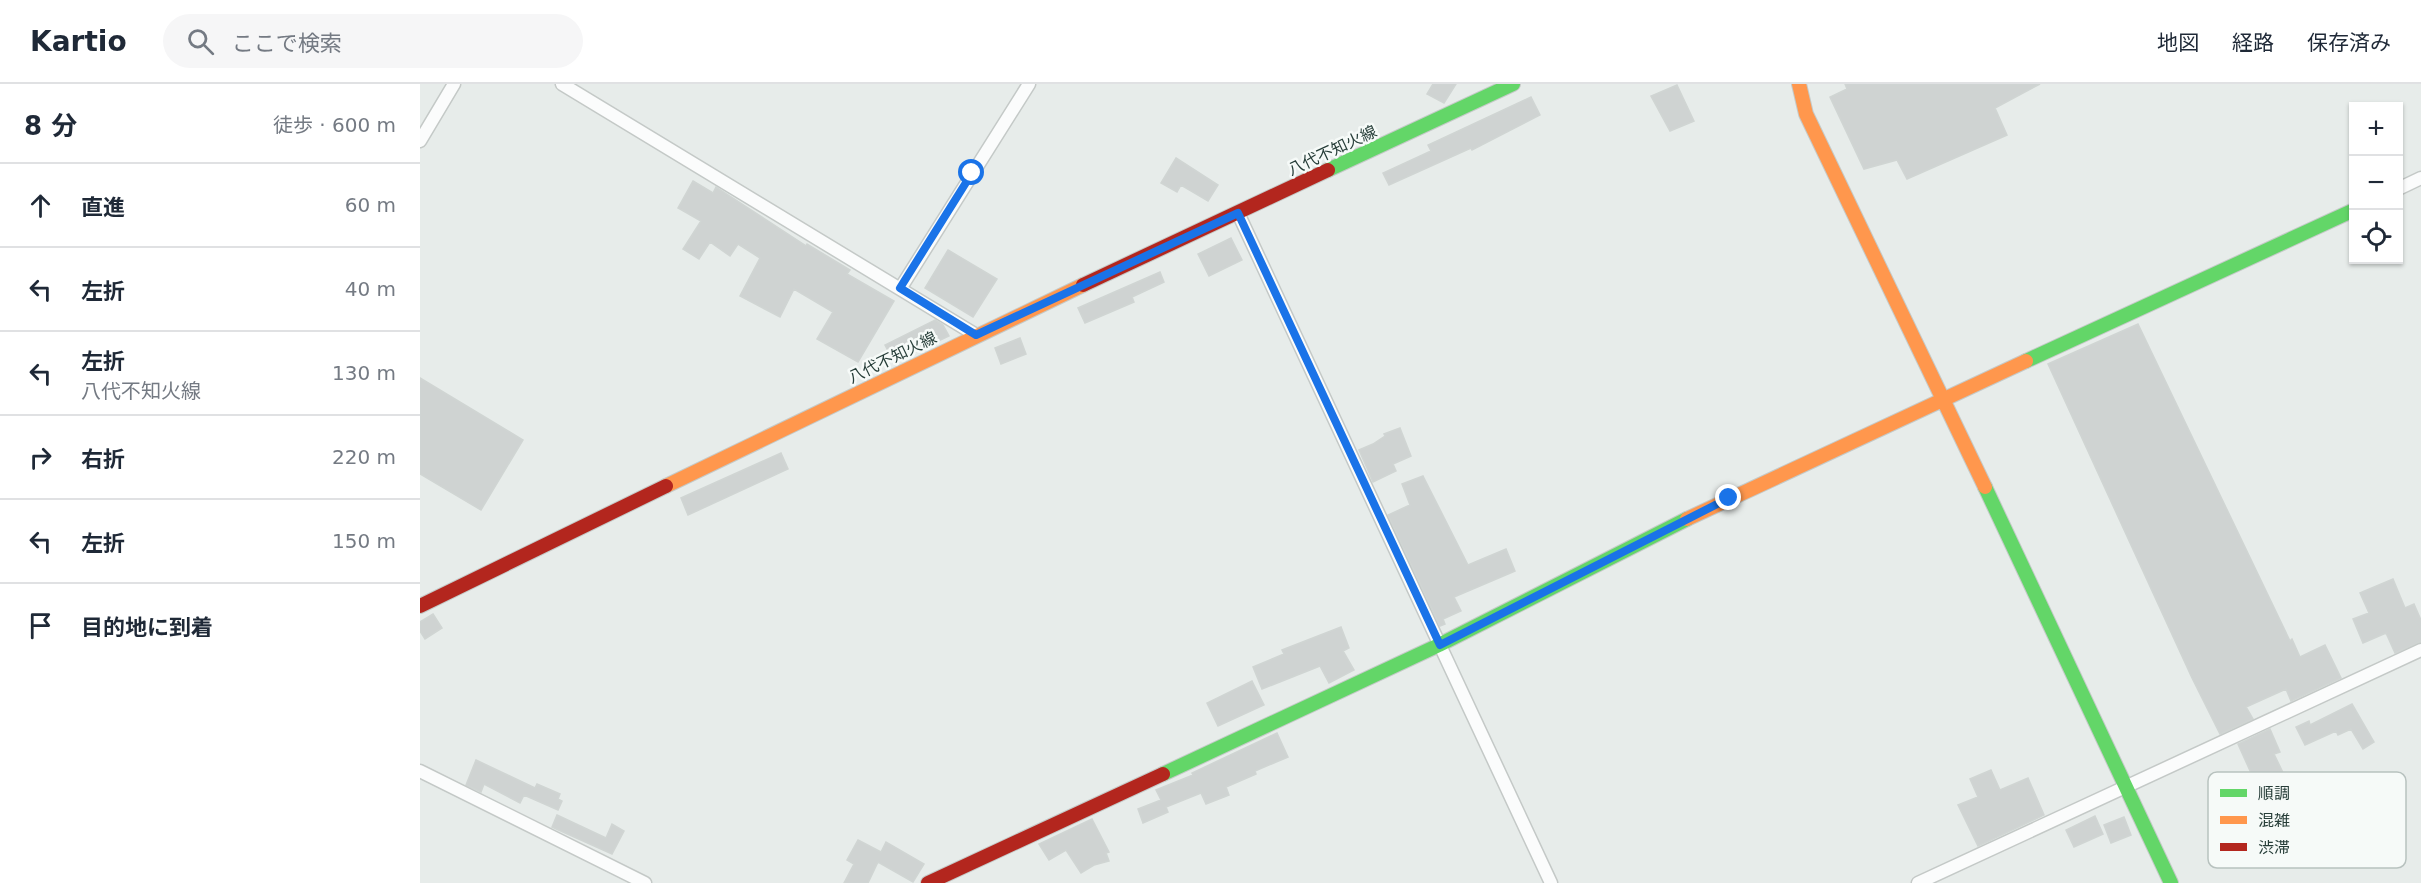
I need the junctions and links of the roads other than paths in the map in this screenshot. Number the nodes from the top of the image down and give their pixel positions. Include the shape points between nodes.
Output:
1 (454, 84) edge
2 (562, 84) edge
3 (1029, 84) edge
4 (1513, 84) edge
5 (1799, 84) edge
6 (420, 141) edge
7 (2421, 178) edge
8 (2403, 187) edge
9 (2349, 212) edge
10 (1238, 213) junction
11 (900, 288) junction
12 (976, 335) junction
13 (1943, 399) junction
14 (420, 606) edge
15 (1440, 645) junction
16 (2421, 650) edge
17 (420, 771) edge
18 (2126, 788) junction
19 (645, 883) edge
20 (928, 883) edge
21 (1551, 883) edge
22 (1918, 883) edge
23 (2171, 883) edge

1 - 6 street
2 - 11 street
3 - 11 street
4 - 10 main road, 八代不知火線
5 - 13 main road via 1806,114
7 - 8 street
9 - 13 main road
10 - 12 main road, 八代不知火線
10 - 15 street
11 - 12 street
12 - 14 main road, 八代不知火線
13 - 15 main road via 1729,498
13 - 18 main road
15 - 20 main road
15 - 21 street
16 - 18 street
17 - 19 street
18 - 22 street
18 - 23 main road

